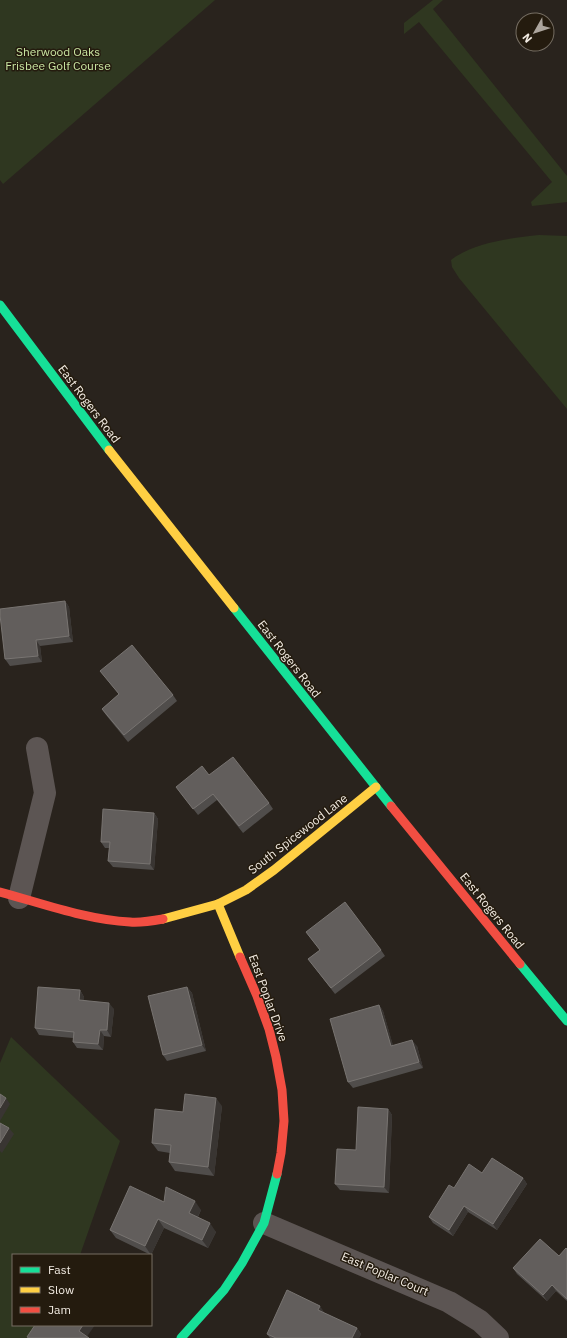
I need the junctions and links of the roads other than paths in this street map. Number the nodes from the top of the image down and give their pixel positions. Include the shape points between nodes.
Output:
1 (0, 305) edge
2 (37, 748) dead end
3 (376, 788) junction
4 (10, 895) edge
5 (218, 904) junction
6 (567, 1021) edge
7 (264, 1223) junction
8 (181, 1338) edge
9 (498, 1338) edge

1 - 3 main road, East Rogers Road via 123,468
2 - 4 street via 45,793
3 - 5 main road, South Spicewood Lane via 274,870 246,890
3 - 6 main road, East Rogers Road
4 - 5 main road, South Spicewood Lane via 103,919 129,922 167,919
5 - 7 main road, East Poplar Drive via 269,1029 282,1090 284,1121 281,1153
7 - 8 main road, East Poplar Drive via 224,1290
7 - 9 street, East Poplar Court via 449,1302 480,1321

